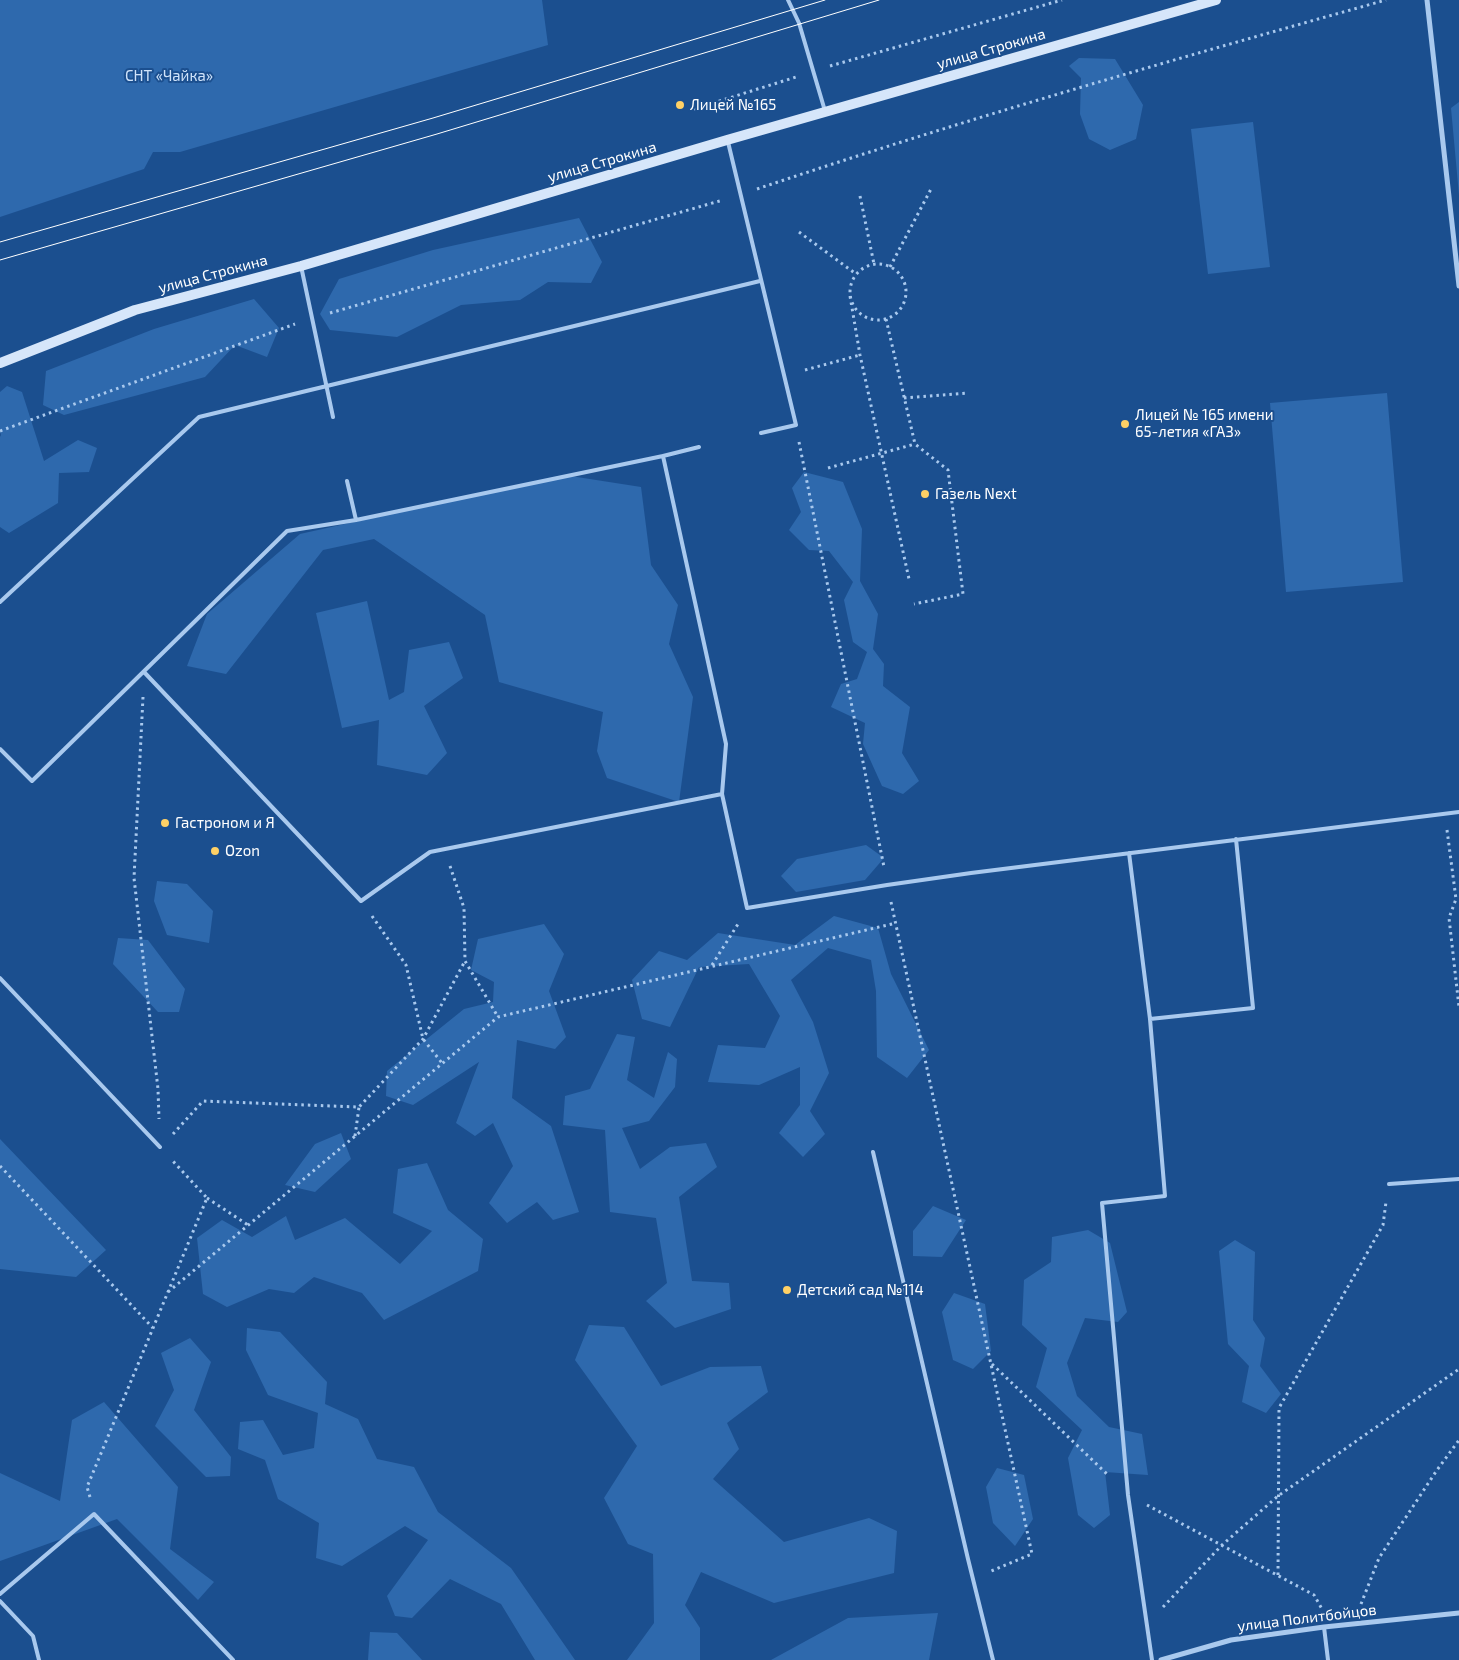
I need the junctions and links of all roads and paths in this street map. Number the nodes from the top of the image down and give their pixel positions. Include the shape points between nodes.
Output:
1 (788, 0) edge
2 (1062, 0) edge
3 (1216, 0) edge
4 (1386, 0) edge
5 (1427, 0) edge
6 (813, 71) junction
7 (694, 109) dead end
8 (825, 112) junction
9 (727, 140) junction
10 (931, 189) dead end
11 (740, 195) junction
12 (860, 196) dead end
13 (799, 232) dead end
14 (1456, 237) edge
15 (874, 264) junction
16 (301, 266) junction
17 (890, 267) junction
18 (856, 274) junction
19 (760, 281) junction
20 (1459, 286) edge
21 (850, 296) junction
22 (312, 318) junction
23 (886, 319) junction
24 (860, 355) junction
25 (0, 363) edge
26 (805, 370) dead end
27 (327, 386) junction
28 (968, 393) dead end
29 (904, 398) junction
30 (334, 417) dead end
31 (796, 425) junction
32 (0, 431) edge
33 (761, 433) dead end
34 (915, 444) junction
35 (699, 447) dead end
36 (883, 453) junction
37 (663, 456) junction
38 (828, 468) dead end
39 (347, 481) dead end
40 (356, 520) junction
41 (909, 579) dead end
42 (0, 602) edge
43 (914, 604) dead end
44 (144, 672) junction
45 (0, 749) edge
46 (722, 794) junction
47 (1459, 812) edge
48 (1445, 814) junction
49 (1236, 839) junction
50 (444, 849) junction
51 (1129, 853) junction
52 (887, 884) junction
53 (361, 901) junction
54 (748, 908) junction
55 (896, 922) junction
56 (465, 962) junction
57 (712, 966) junction
58 (0, 978) edge
59 (1459, 1007) edge
60 (498, 1017) junction
61 (1150, 1019) junction
62 (422, 1039) junction
63 (442, 1063) junction
64 (359, 1106) junction
65 (355, 1136) junction
66 (160, 1147) junction
67 (873, 1152) dead end
68 (0, 1166) edge
69 (1459, 1179) edge
70 (1388, 1184) joint
71 (207, 1198) junction
72 (248, 1225) junction
73 (168, 1292) junction
74 (153, 1328) junction
75 (991, 1363) junction
76 (1459, 1369) edge
77 (1459, 1440) edge
78 (1128, 1495) junction
79 (1278, 1496) junction
80 (94, 1514) junction
81 (1222, 1545) junction
82 (1278, 1576) junction
83 (972, 1580) junction
84 (0, 1594) edge
85 (0, 1601) edge
86 (1459, 1612) edge
87 (1147, 1623) junction
88 (1353, 1624) junction
89 (1324, 1627) junction
90 (38, 1660) edge
91 (234, 1660) edge
92 (993, 1660) edge
93 (1152, 1660) edge
94 (1161, 1660) edge
95 (1328, 1660) edge

1 - 6 lane
2 - 6 path
3 - 8 street, улица Строкина
4 - 11 path via 1092,84
5 - 14 street
6 - 7 path
6 - 8 lane
8 - 9 street, улица Строкина
9 - 11 lane
9 - 16 street, улица Строкина
10 - 17 path
11 - 19 lane
11 - 22 path
12 - 15 path
13 - 18 path
14 - 20 street
15 - 17 path
15 - 18 path
16 - 22 lane
16 - 25 street, улица Строкина via 135,310
17 - 23 path via 905,283 906,294 903,305
18 - 21 path
19 - 27 lane
19 - 31 lane
21 - 23 path via 862,315
21 - 24 path
22 - 27 lane
22 - 32 path
23 - 29 path
24 - 26 path
24 - 36 path
27 - 30 lane
27 - 42 lane via 199,417
28 - 29 path
29 - 34 path
31 - 33 lane
31 - 52 path
34 - 36 path
34 - 43 path via 948,470 963,594
35 - 37 lane
36 - 38 path
36 - 41 path
37 - 40 lane
37 - 46 lane via 726,744
39 - 40 lane
40 - 44 lane via 287,532
44 - 45 lane via 32,781
44 - 53 lane
44 - 66 path via 134,878 158,1089
46 - 50 lane
46 - 54 lane
47 - 48 lane
48 - 49 lane
48 - 59 path via 1456,899 1449,918
49 - 51 lane
49 - 61 lane via 1253,1008
50 - 53 lane via 430,852
50 - 56 path via 464,908
51 - 52 lane
51 - 61 lane
52 - 54 lane
52 - 55 path
53 - 62 path via 406,965
54 - 57 path
55 - 57 path
55 - 75 path
56 - 60 path
56 - 62 path
57 - 60 path
58 - 66 lane
60 - 63 path
61 - 78 lane via 1165,1196 1102,1203
62 - 63 path
62 - 64 path
63 - 65 path
64 - 65 path
64 - 66 path via 203,1101
65 - 72 path
66 - 71 path
67 - 83 lane
68 - 74 path
69 - 70 lane
70 - 79 path via 1383,1225 1279,1408
71 - 72 path
71 - 73 path
72 - 73 path
73 - 74 path
74 - 80 path via 87,1487
75 - 78 path
75 - 83 path via 1032,1554
76 - 79 path
77 - 88 path via 1379,1558
78 - 81 path
78 - 87 lane
79 - 81 path
79 - 82 path
80 - 84 lane
80 - 91 lane
81 - 82 path
81 - 87 path
82 - 89 path via 1314,1595 1322,1608
83 - 92 lane
85 - 90 lane via 33,1636
86 - 88 street, улица Политбойцов
87 - 93 lane
88 - 89 street, улица Политбойцов
89 - 94 street, улица Политбойцов via 1231,1640
89 - 95 lane

